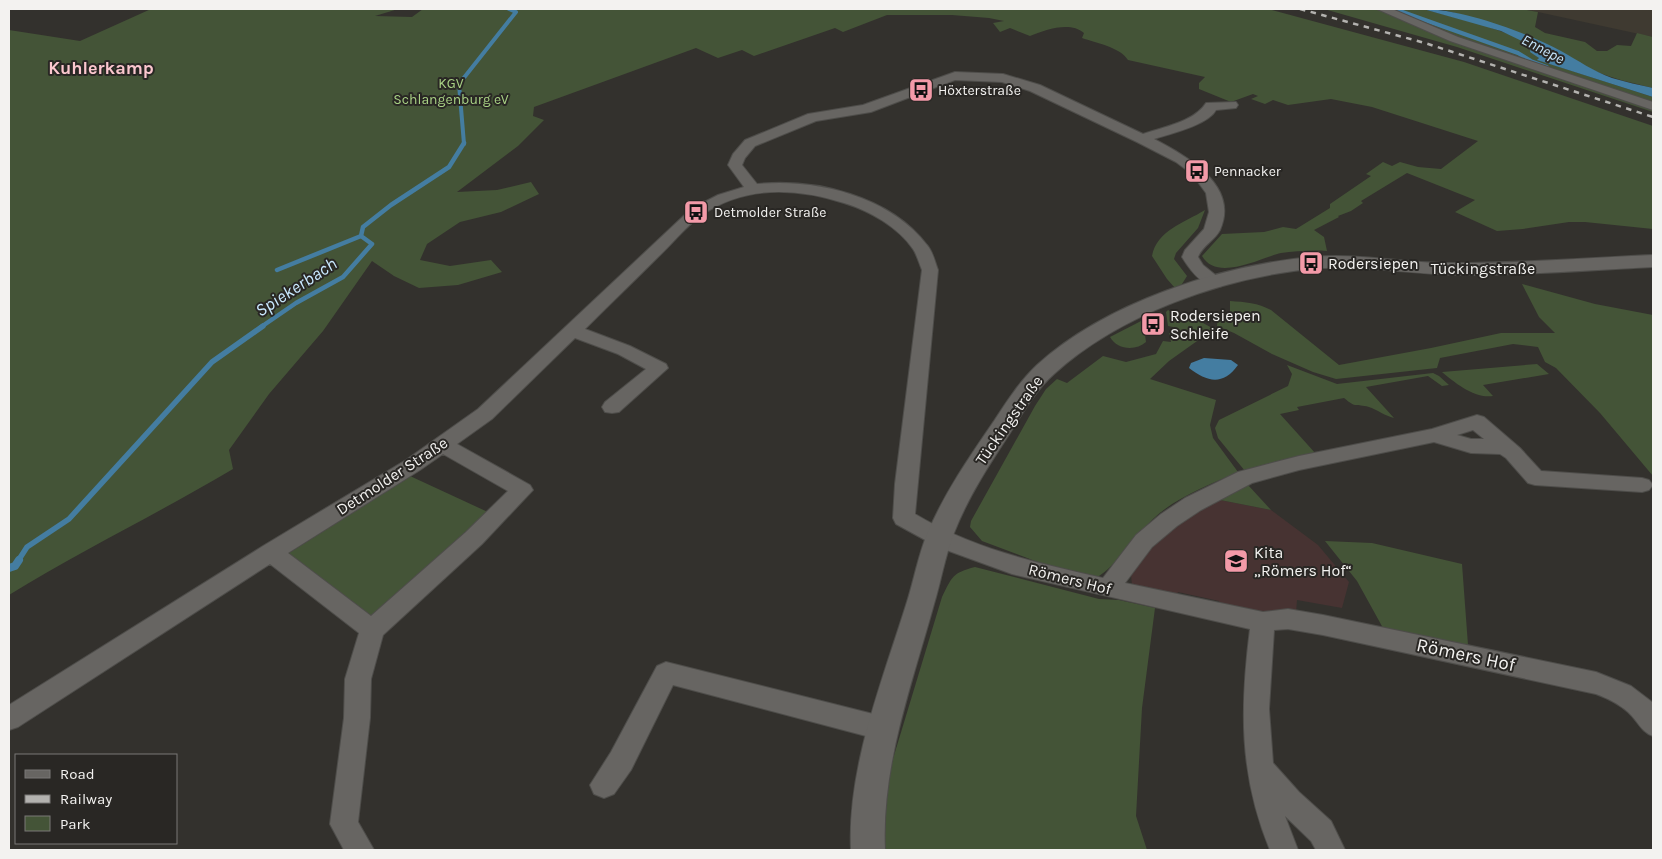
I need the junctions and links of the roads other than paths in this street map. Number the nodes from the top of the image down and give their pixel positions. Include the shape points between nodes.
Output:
1 (1383, 9) edge
2 (1231, 105) dead end
3 (1653, 106) edge
4 (1142, 139) junction
5 (752, 189) junction
6 (1653, 261) edge
7 (1216, 282) junction
8 (574, 331) junction
9 (612, 407) dead end
10 (442, 444) junction
11 (1642, 484) dead end
12 (940, 537) junction
13 (271, 552) junction
14 (1108, 588) junction
15 (1263, 622) junction
16 (372, 630) junction
17 (9, 719) edge
18 (1653, 725) edge
19 (884, 729) junction
20 (1260, 768) junction
21 (604, 785) dead end
22 (360, 850) edge
23 (868, 850) edge
24 (1284, 850) edge
25 (1331, 850) edge

1 - 3 street via 1454,39
2 - 4 street via 1211,106 1207,114 1198,119
4 - 5 street via 1020,82 955,76 866,109 813,117 750,143 738,157 736,165
4 - 7 street via 1197,171 1213,193 1217,212 1212,230 1190,257 1197,268
5 - 8 street, Detmolder Straße via 716,201 696,212
5 - 12 street, Detmolder Straße via 807,190 865,205 898,224 927,256 930,270 904,518
6 - 7 street, Tückingstraße via 1466,270 1346,262 1311,263 1245,273
7 - 12 street, Tückingstraße via 1118,320 1046,368 1026,391 984,454
8 - 9 street via 624,350 659,368
8 - 10 street, Detmolder Straße via 485,414
10 - 13 street, Detmolder Straße
10 - 16 street via 522,490
11 - 14 street via 1536,478 1504,446 1471,446 1434,435 1244,477 1169,520 1144,541
12 - 14 street, Römers Hof via 972,552 1020,567
12 - 19 street, Tückingstraße
13 - 16 street
13 - 17 street, Detmolder Straße
14 - 15 street, Römers Hof
15 - 18 street, Römers Hof via 1288,620 1323,625 1596,683 1624,694 1650,717
15 - 20 street via 1255,728
16 - 22 street via 358,679 357,718 344,824
19 - 21 street via 666,673 621,761
19 - 23 street, Tückingstraße via 873,771 866,826
20 - 24 street via 1271,825
20 - 25 street via 1288,801 1321,831

